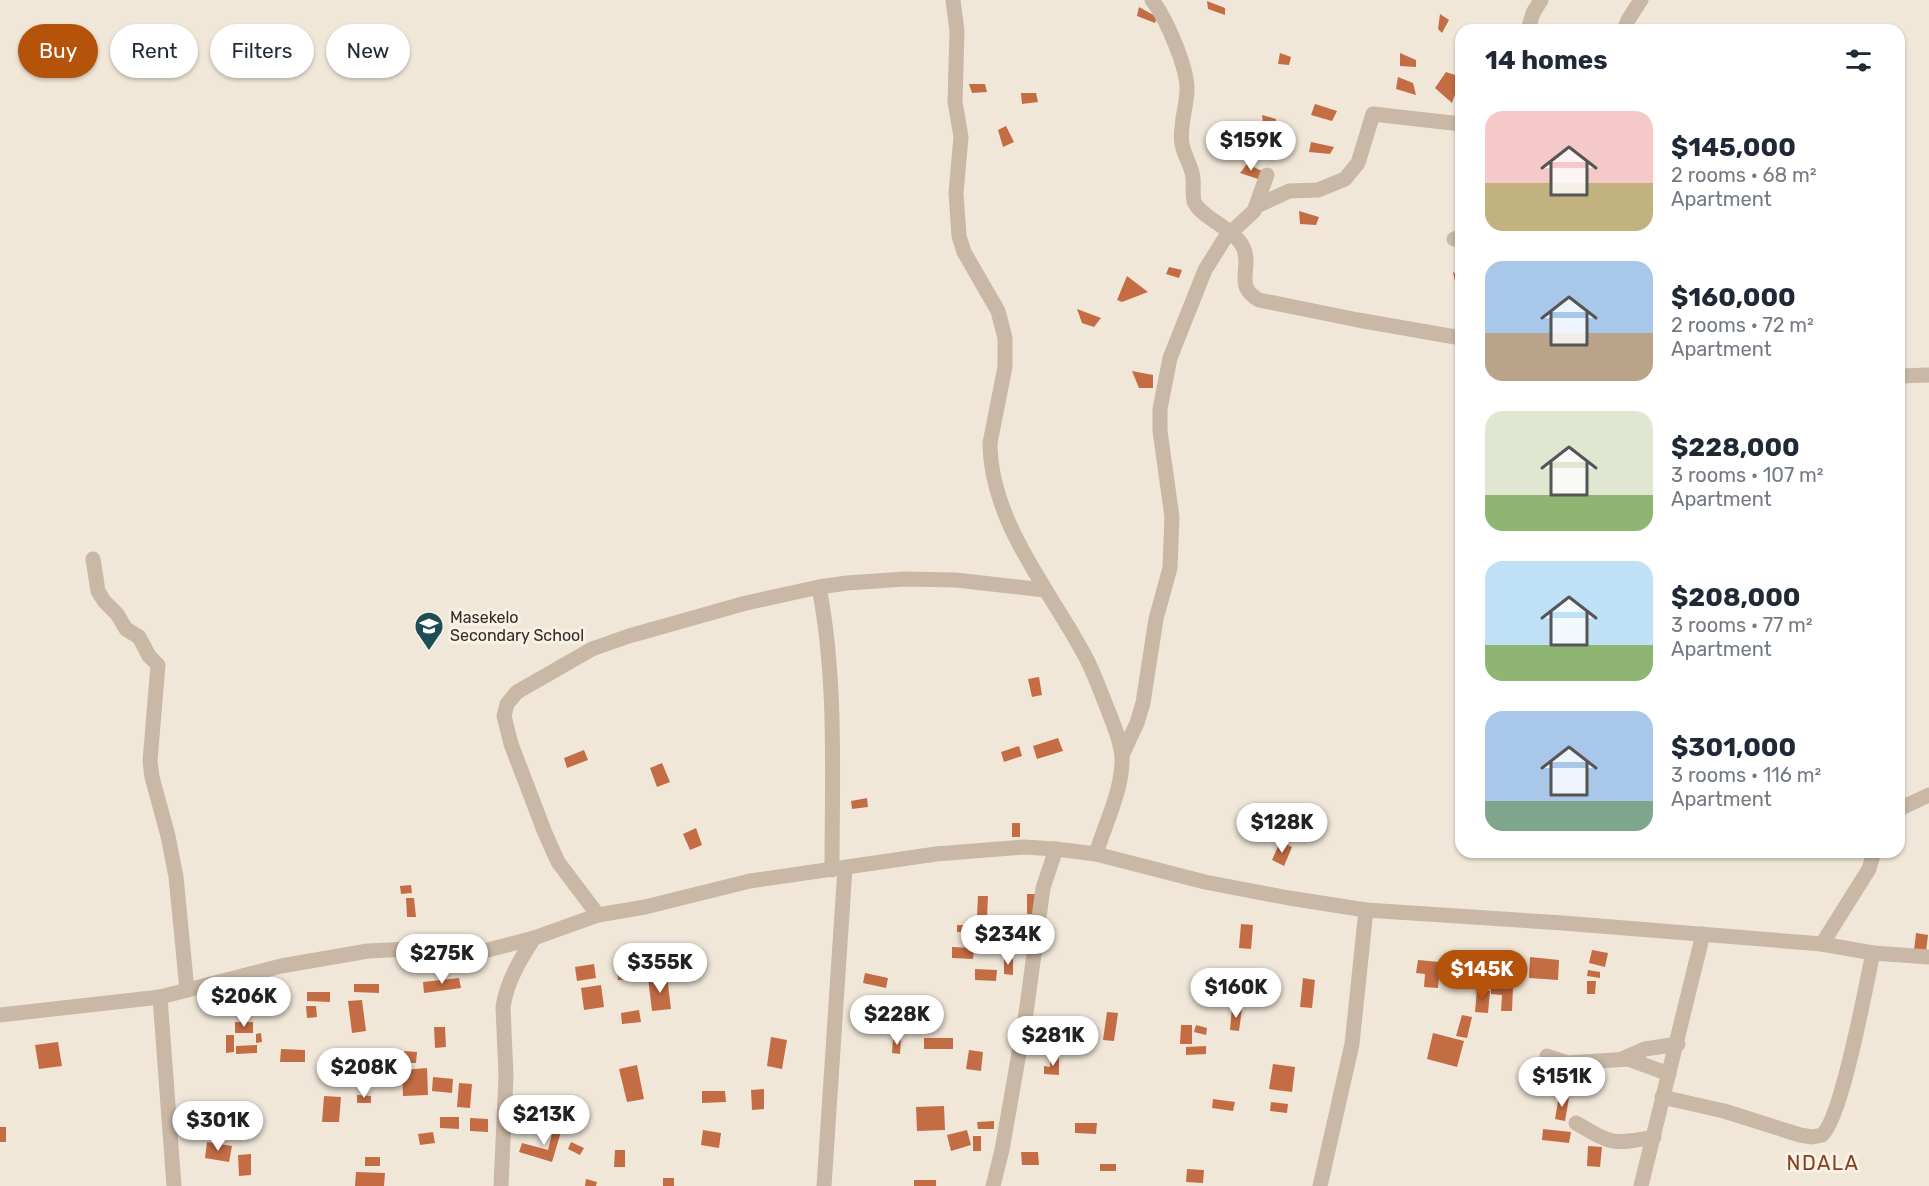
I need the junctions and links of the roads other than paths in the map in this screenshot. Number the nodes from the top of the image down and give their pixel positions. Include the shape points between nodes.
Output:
1 (953, 0) edge
2 (1152, 0) edge
3 (1541, 0) edge
4 (1641, 0) edge
5 (1530, 24) edge
6 (1626, 24) edge
7 (1455, 123) edge
8 (1267, 176) dead end
9 (1257, 206) junction
10 (1230, 232) junction
11 (1455, 337) edge
12 (1905, 375) edge
13 (1929, 375) edge
14 (93, 559) dead end
15 (819, 587) junction
16 (1045, 590) junction
17 (1122, 755) junction
18 (1929, 795) edge
19 (1905, 806) edge
20 (1056, 849) junction
21 (1096, 854) junction
22 (1872, 858) edge
23 (838, 869) junction
24 (1366, 910) junction
25 (598, 915) junction
26 (1676, 932) junction
27 (1703, 934) junction
28 (534, 938) junction
29 (1822, 944) junction
30 (1873, 952) junction
31 (1929, 957) edge
32 (1696, 960) junction
33 (187, 990) junction
34 (160, 997) junction
35 (0, 1015) edge
36 (1678, 1044) junction
37 (1547, 1056) dead end
38 (1622, 1059) junction
39 (1669, 1074) junction
40 (1662, 1097) junction
41 (1576, 1123) dead end
42 (1654, 1137) junction
43 (174, 1186) edge
44 (501, 1186) edge
45 (825, 1186) edge
46 (993, 1186) edge
47 (1320, 1186) edge
48 (1641, 1186) edge

1 - 16 street via 957,31 955,102 962,137 956,194 958,236 998,310 1005,338 1005,367 992,427 990,455 994,481 1002,507
2 - 10 street via 1179,54 1187,85 1182,146 1194,179 1194,202
3 - 5 street
4 - 6 street
7 - 9 street via 1373,114 1358,163 1345,179 1318,190 1288,191
8 - 9 street
9 - 10 street
10 - 11 street via 1245,251 1245,285 1260,300
10 - 17 street via 1205,270 1170,358 1160,409 1172,517 1170,568 1156,620 1143,704
12 - 13 street
14 - 33 street via 98,591 104,601 126,629 139,637 159,669 150,761 176,877
15 - 16 street via 905,579
15 - 23 street via 829,651
15 - 25 street via 746,603 592,649 517,692 509,701 505,723 545,833 558,862
16 - 17 street via 1084,654 1112,719
17 - 21 street via 1117,789
18 - 19 street
20 - 21 street
20 - 23 street via 979,849
20 - 46 street via 1043,888 1026,1013
21 - 24 street via 1205,882
22 - 29 street
23 - 25 street via 750,881
23 - 45 street
24 - 26 street
24 - 47 street via 1352,1044
25 - 28 street
26 - 27 street
26 - 32 street
27 - 29 street
27 - 32 street
28 - 33 street via 461,954 390,949 333,956
28 - 44 street via 516,966 503,1007 506,1076
29 - 30 street
30 - 31 street
30 - 40 street via 1840,1095 1831,1123 1822,1135 1800,1135
32 - 36 street
33 - 34 street
34 - 35 street
34 - 43 street
36 - 38 street via 1645,1049
36 - 39 street
37 - 38 street via 1568,1063
38 - 39 street
39 - 40 street
40 - 42 street
41 - 42 street via 1612,1142
42 - 48 street

